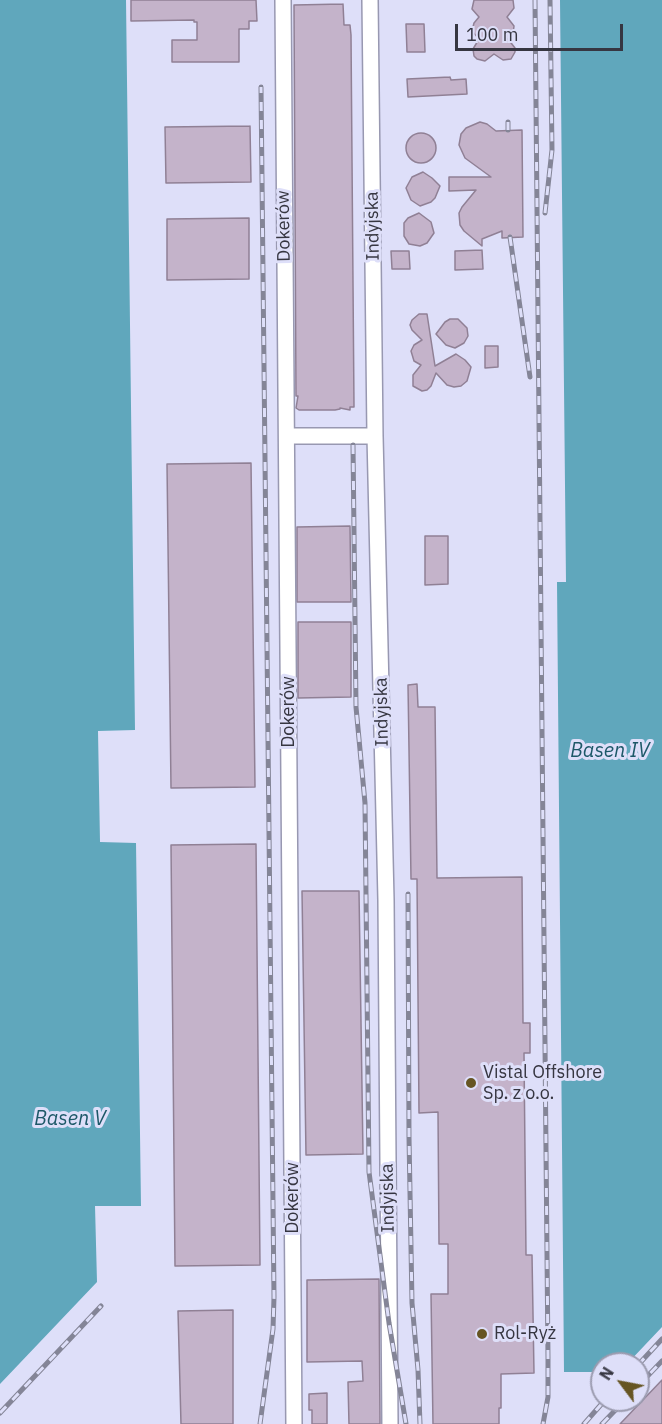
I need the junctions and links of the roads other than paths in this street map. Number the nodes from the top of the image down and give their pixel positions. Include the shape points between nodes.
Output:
1 (283, 0) edge
2 (370, 0) edge
3 (286, 436) junction
4 (375, 436) junction
5 (294, 1424) edge
6 (390, 1424) edge

1 - 3 lane, Dokerów
2 - 4 lane, Indyjska
3 - 4 lane
3 - 5 lane, Dokerów
4 - 6 lane, Indyjska via 386,888

